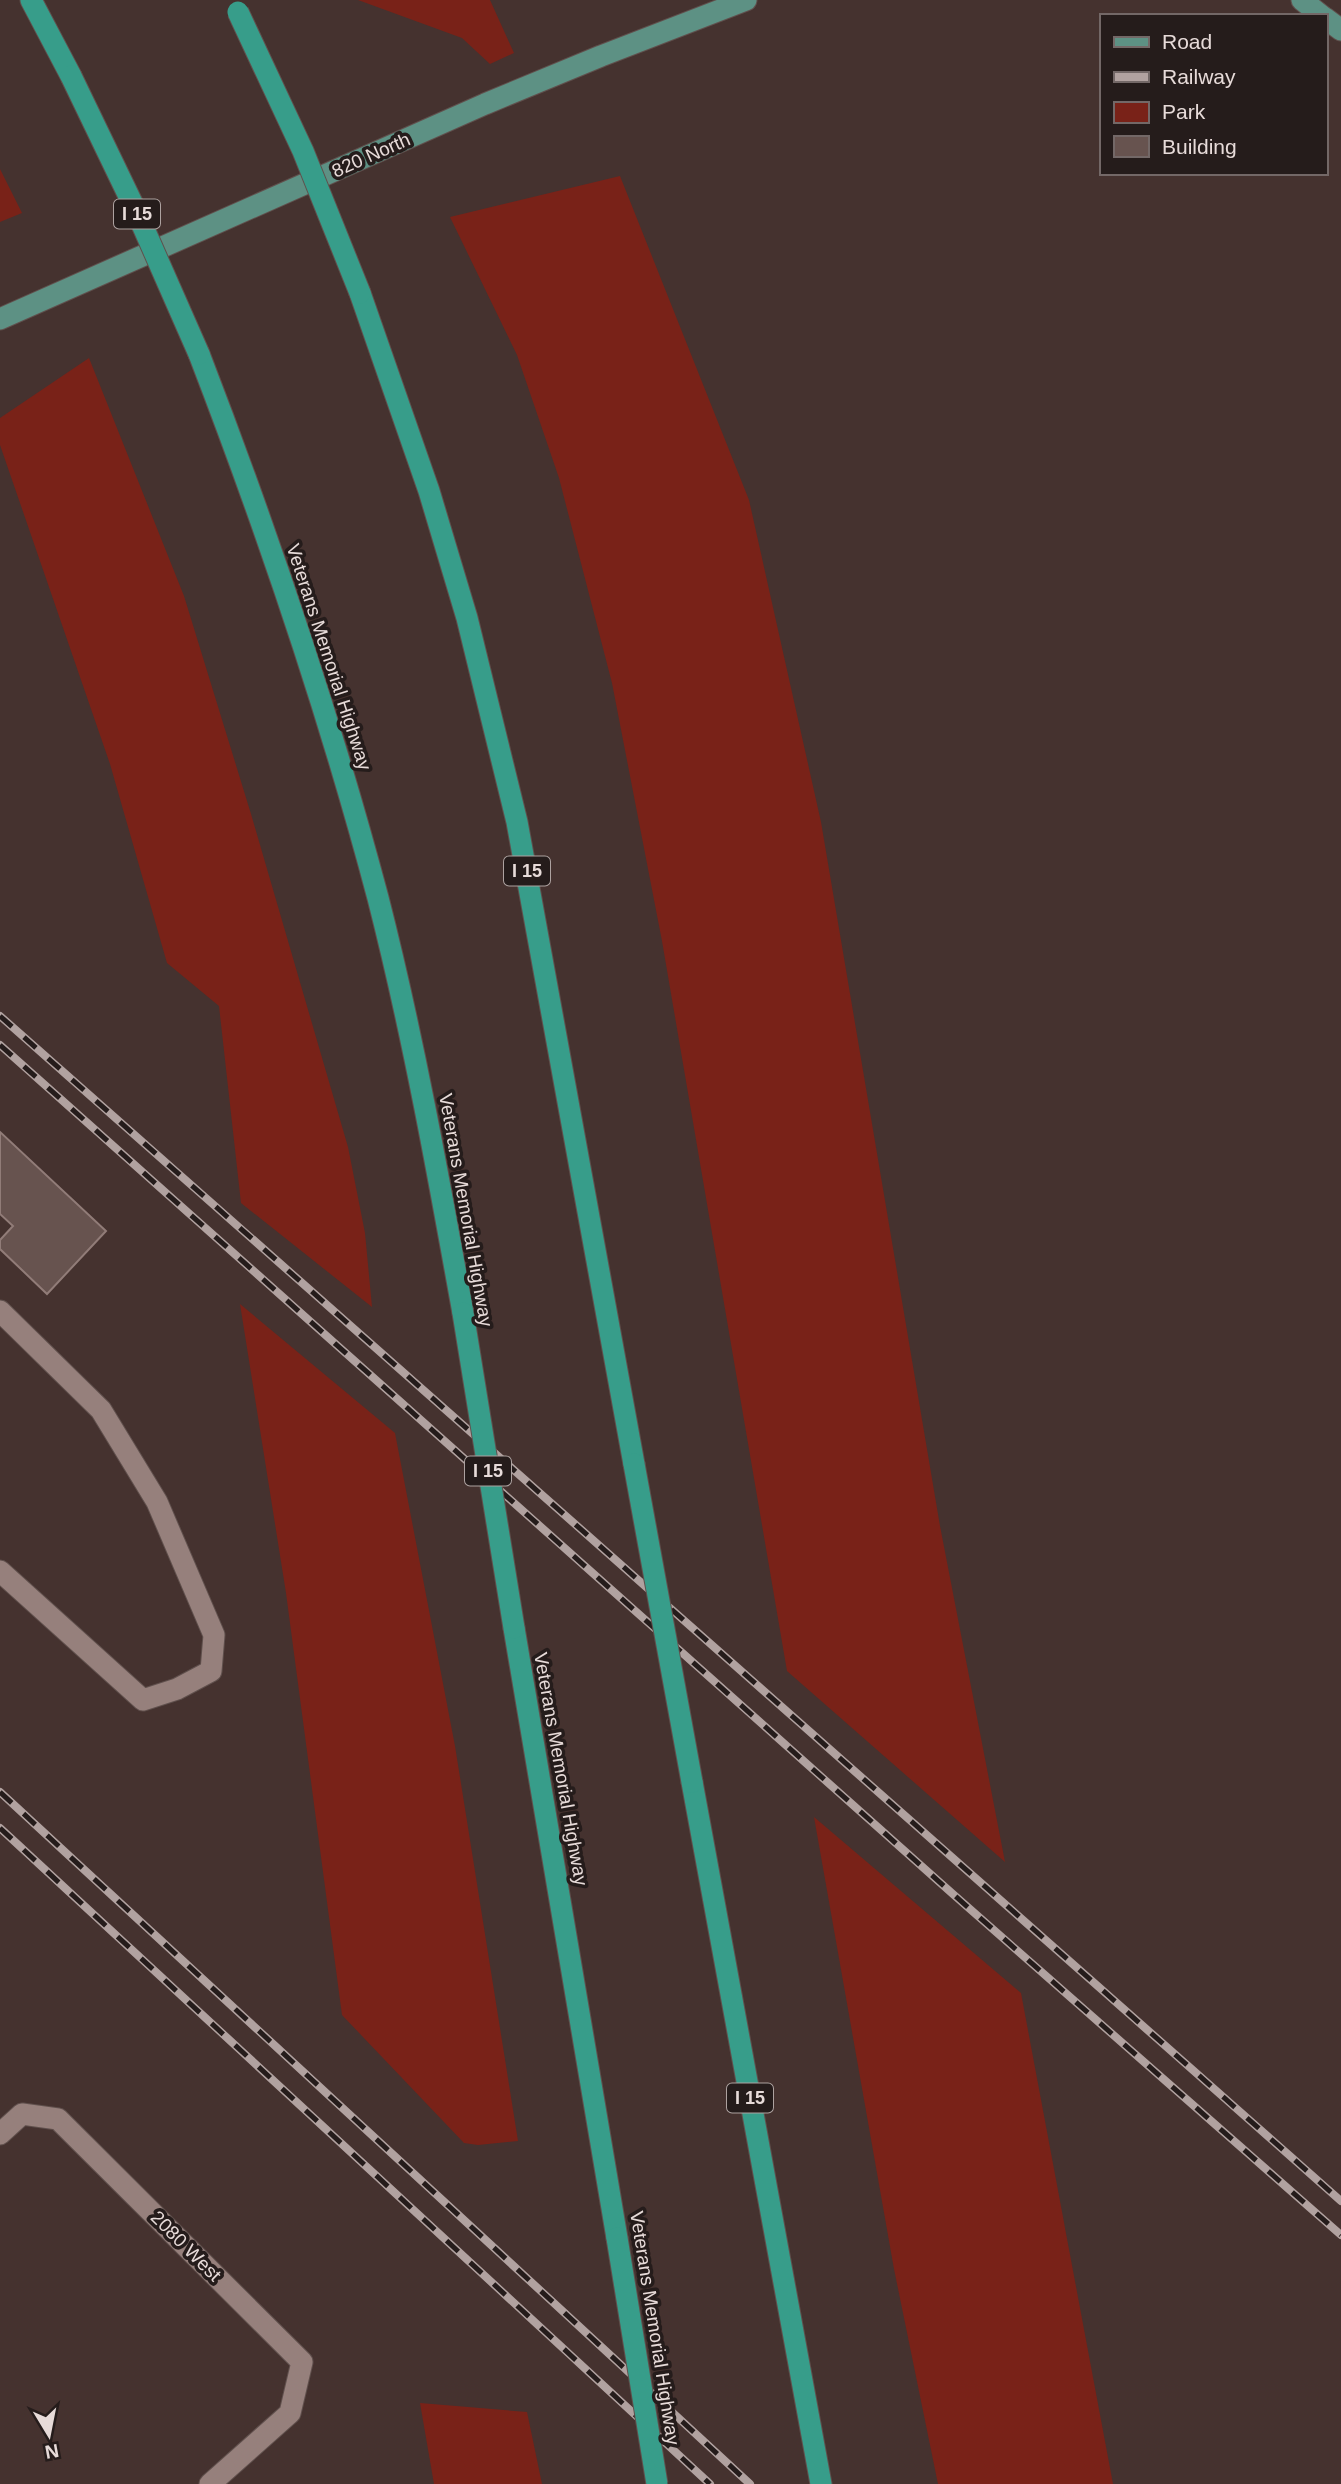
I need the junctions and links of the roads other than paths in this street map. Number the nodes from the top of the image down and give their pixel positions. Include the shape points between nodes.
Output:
1 (31, 0) edge
2 (1302, 0) edge
3 (737, 1) edge
4 (236, 6) edge
5 (1320, 14) edge
6 (1327, 19) edge
7 (1341, 30) edge
8 (0, 319) edge
9 (0, 1311) edge
10 (0, 1571) edge
11 (0, 2134) edge
12 (210, 2484) edge
13 (657, 2484) edge
14 (821, 2484) edge

1 - 13 highway, Veterans Memorial Highway / I 15, bridge via 137,214 234,444 303,641 378,900 463,1313
2 - 5 main road
3 - 8 main road, 820 North via 485,104
4 - 14 highway, I 15, bridge via 303,151 360,293 429,491 467,618 517,822
6 - 7 main road
9 - 10 street via 101,1410 157,1502 214,1635 211,1671 143,1700
11 - 12 street, 2080 West via 22,2114 58,2119 302,2361 290,2413

